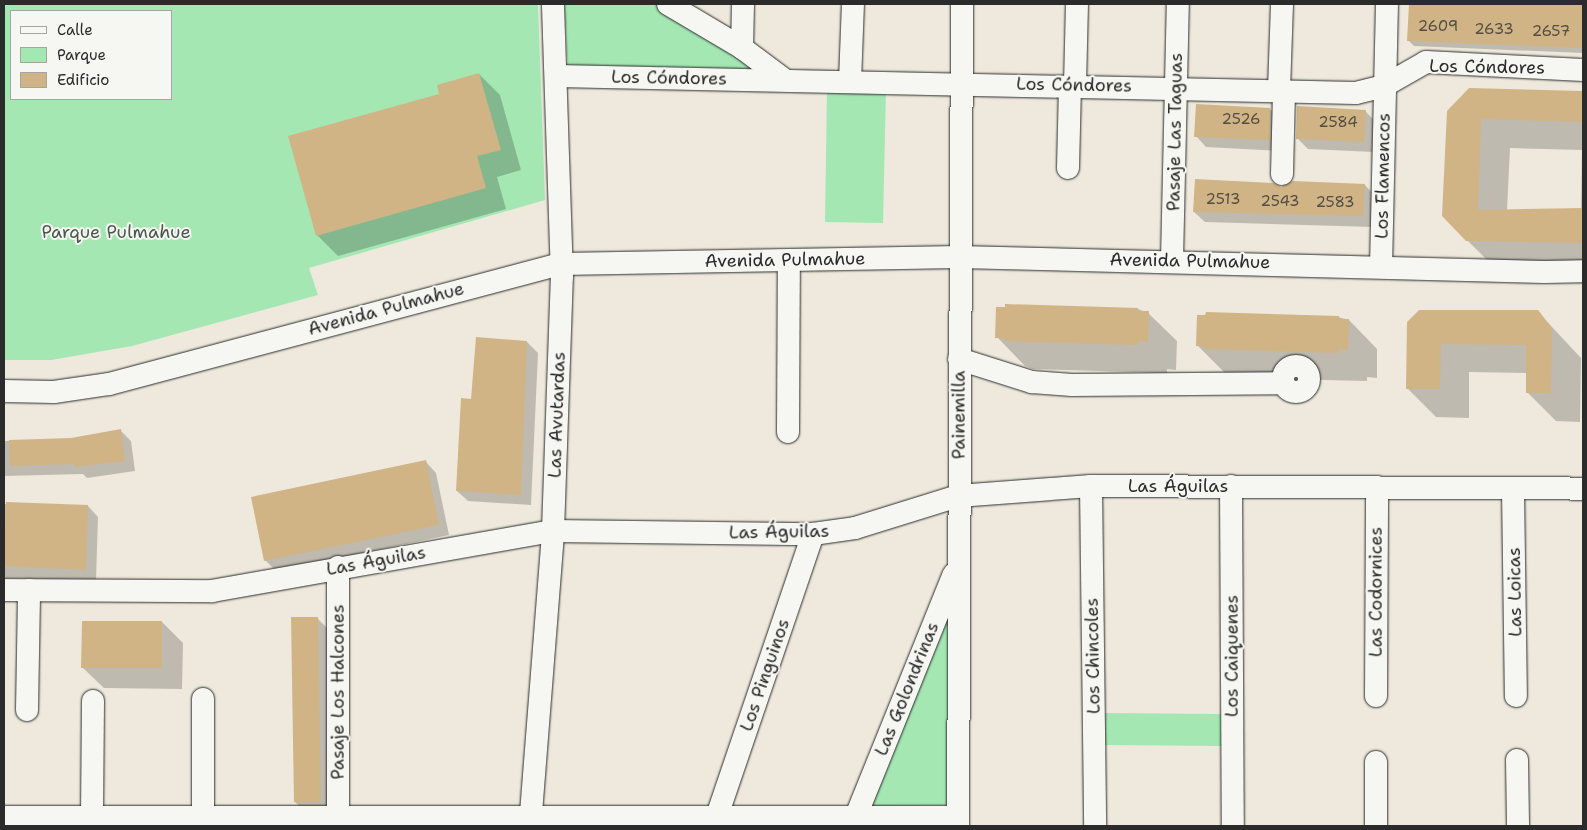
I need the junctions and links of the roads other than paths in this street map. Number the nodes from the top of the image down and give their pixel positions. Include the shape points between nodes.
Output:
1 (553, 4) edge
2 (668, 4) edge
3 (743, 4) edge
4 (853, 4) edge
5 (962, 4) edge
6 (1077, 4) edge
7 (1178, 4) edge
8 (1282, 4) edge
9 (1386, 4) edge
10 (742, 48) junction
11 (1583, 70) edge
12 (557, 76) junction
13 (785, 80) junction
14 (850, 81) junction
15 (960, 83) junction
16 (1072, 85) junction
17 (1384, 86) junction
18 (1176, 87) junction
19 (1281, 90) junction
20 (1068, 168) dead end
21 (1282, 174) dead end
22 (959, 257) junction
23 (1172, 260) junction
24 (789, 261) junction
25 (561, 264) junction
26 (1381, 267) junction
27 (1583, 271) edge
28 (959, 359) junction
29 (1283, 383) dead end
30 (4, 391) edge
31 (788, 432) dead end
32 (1091, 486) junction
33 (1231, 486) junction
34 (1376, 487) junction
35 (1513, 489) junction
36 (1583, 489) edge
37 (958, 496) junction
38 (553, 531) junction
39 (813, 534) junction
40 (958, 562) junction
41 (338, 567) junction
42 (4, 590) edge
43 (29, 590) junction
44 (1376, 696) dead end
45 (1516, 696) dead end
46 (203, 699) dead end
47 (93, 702) dead end
48 (27, 710) dead end
49 (1517, 760) dead end
50 (1376, 762) dead end
51 (92, 816) junction
52 (717, 816) junction
53 (856, 816) junction
54 (4, 817) edge
55 (203, 817) junction
56 (338, 817) junction
57 (530, 821) edge
58 (958, 821) edge
59 (1094, 826) edge
60 (1233, 826) edge
61 (1376, 826) edge
62 (1518, 826) edge

1 - 12 street, Las Avutardas
2 - 10 street
3 - 10 street
4 - 14 street
5 - 15 street, Painemilla
6 - 16 street
7 - 18 street, Pasaje Las Taguas
8 - 19 street
9 - 17 street, Los Flamencos
10 - 13 street
11 - 17 street, Los Cóndores via 1426,62
12 - 13 street, Los Cóndores
12 - 25 street, Las Avutardas
13 - 14 street, Los Cóndores
14 - 15 street, Los Cóndores
15 - 16 street, Los Cóndores
15 - 22 street, Painemilla
16 - 18 street, Los Cóndores
16 - 20 street
17 - 19 street, Los Cóndores via 1356,93
17 - 26 street, Los Flamencos
18 - 19 street, Los Cóndores
18 - 23 street, Pasaje Las Taguas
19 - 21 street
22 - 23 street, Avenida Pulmahue
22 - 24 street, Avenida Pulmahue
22 - 28 street, Painemilla
23 - 26 street, Avenida Pulmahue
24 - 25 street, Avenida Pulmahue
24 - 31 street
25 - 30 street, Avenida Pulmahue via 109,384 54,392
25 - 38 street, Las Avutardas
26 - 27 street, Avenida Pulmahue
28 - 29 street via 1032,382 1072,385
28 - 37 street, Painemilla
32 - 33 street, Las Águilas
32 - 37 street, Las Águilas
32 - 59 street, Los Chincoles
33 - 34 street, Las Águilas
33 - 60 street, Los Caiquenes
34 - 35 street, Las Águilas
34 - 44 street, Las Codornices
35 - 36 street, Las Águilas
35 - 45 street, Las Loicas
37 - 39 street, Las Águilas via 855,528
37 - 40 street, Painemilla
38 - 39 street, Las Águilas
38 - 41 street, Las Águilas
38 - 57 street, Las Avutardas
39 - 52 street, Los Pinguinos
40 - 53 street, Las Golondrinas
40 - 58 street, Painemilla
41 - 43 street, Las Águilas via 212,591
41 - 56 street, Pasaje Los Halcones
42 - 43 street, Las Águilas
43 - 48 street
46 - 55 street
47 - 51 street
49 - 62 street
50 - 61 street
51 - 54 street
51 - 55 street
52 - 53 street
52 - 57 street
53 - 58 street
55 - 56 street
56 - 57 street

